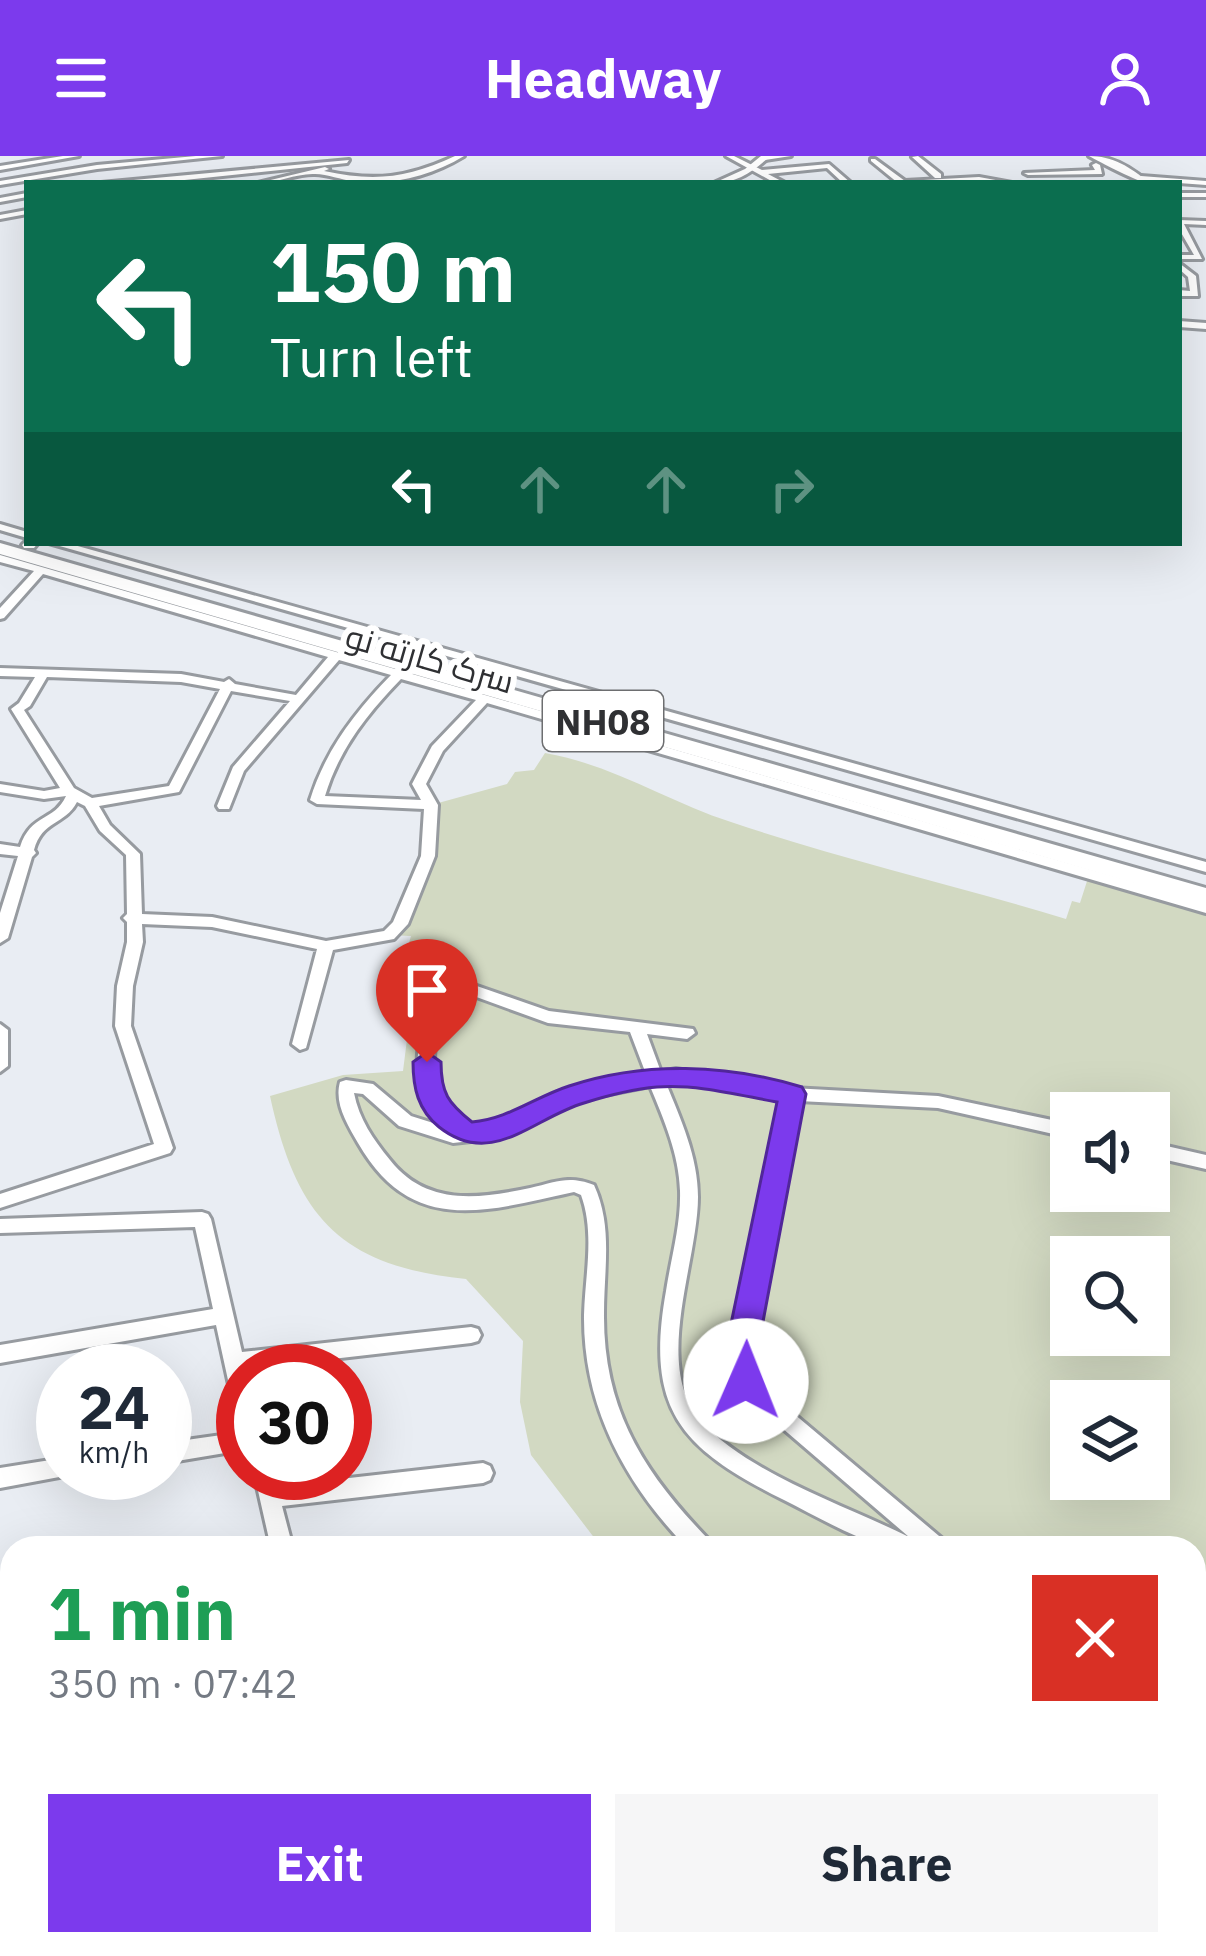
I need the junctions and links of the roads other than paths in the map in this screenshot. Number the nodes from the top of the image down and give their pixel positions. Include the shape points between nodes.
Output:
1 (76, 156) edge
2 (90, 156) edge
3 (219, 156) edge
4 (256, 156) edge
5 (358, 156) edge
6 (461, 156) edge
7 (729, 156) edge
8 (788, 156) edge
9 (766, 157) edge
10 (915, 157) edge
11 (347, 160) junction
12 (873, 160) dead end
13 (945, 160) dead end
14 (2, 161) edge
15 (1094, 161) edge
16 (988, 163) dead end
17 (1075, 165) dead end
18 (442, 166) junction
19 (97, 167) junction
20 (70, 171) junction
21 (431, 171) junction
22 (316, 172) junction
23 (763, 172) junction
24 (1206, 172) edge
25 (382, 173) dead end
26 (207, 175) junction
27 (937, 178) edge
28 (410, 179) junction
29 (979, 179) junction
30 (81, 180) edge
31 (156, 180) edge
32 (277, 180) edge
33 (352, 180) edge
34 (394, 180) edge
35 (731, 180) edge
36 (777, 180) edge
37 (844, 180) edge
38 (899, 180) edge
39 (986, 180) edge
40 (1022, 180) edge
41 (1143, 180) edge
42 (1202, 181) edge
43 (0, 183) edge
44 (1182, 227) edge
45 (1182, 260) edge
46 (1182, 264) edge
47 (1182, 275) edge
48 (1192, 276) junction
49 (1182, 292) edge
50 (35, 546) edge
51 (66, 546) edge
52 (0, 548) edge
53 (0, 558) edge
54 (59, 565) junction
55 (150, 597) junction
56 (0, 615) edge
57 (336, 656) junction
58 (0, 672) edge
59 (42, 675) junction
60 (397, 676) junction
61 (229, 683) junction
62 (299, 699) junction
63 (482, 700) junction
64 (17, 709) junction
65 (0, 710) edge
66 (0, 788) edge
67 (77, 797) junction
68 (430, 805) junction
69 (224, 806) dead end
70 (1042, 841) junction
71 (0, 849) edge
72 (29, 853) junction
73 (1206, 867) edge
74 (1206, 879) edge
75 (1206, 896) edge
76 (1206, 908) edge
77 (3, 918) edge
78 (131, 918) junction
79 (0, 938) edge
80 (326, 946) junction
81 (0, 1030) edge
82 (638, 1031) junction
83 (687, 1033) dead end
84 (300, 1044) dead end
85 (0, 1066) edge
86 (657, 1077) junction
87 (792, 1094) junction
88 (1050, 1127) edge
89 (467, 1133) junction
90 (1170, 1154) edge
91 (1206, 1162) edge
92 (0, 1202) edge
93 (0, 1226) edge
94 (221, 1316) junction
95 (471, 1335) dead end
96 (228, 1344) edge
97 (372, 1346) edge
98 (0, 1354) edge
99 (36, 1472) edge
100 (483, 1473) dead end
101 (0, 1478) edge
102 (372, 1486) edge
103 (273, 1500) edge
104 (280, 1536) edge
105 (691, 1536) edge
106 (882, 1536) edge
107 (923, 1536) edge

1 - 14 street
2 - 19 street
3 - 19 street
4 - 26 street
5 - 11 street
6 - 18 street
7 - 23 street
8 - 9 street
9 - 23 street
10 - 27 street
11 - 22 street
11 - 26 street
12 - 38 street
13 - 27 street
15 - 17 street
15 - 40 street via 1099,172 1028,169
15 - 41 street via 1121,165
16 - 29 street
18 - 21 street
18 - 21 street via 411,164
19 - 20 street
20 - 30 street
20 - 43 street
21 - 28 street
22 - 32 street
22 - 33 street
23 - 35 street
23 - 36 street
23 - 37 street via 835,172
24 - 42 street
25 - 28 street
26 - 31 street
27 - 29 street
28 - 34 street
29 - 39 street
44 - 45 street via 1199,257
46 - 48 street
47 - 48 street
48 - 49 street via 1195,294
50 - 54 highway, سرک کارته نو / NH08
51 - 73 street
52 - 54 highway, NH08
53 - 54 street
54 - 55 highway, NH08
54 - 56 street
54 - 70 highway, سرک کارته نو / NH08
55 - 57 street
55 - 70 highway, NH08
57 - 60 street
57 - 62 street
58 - 59 street
59 - 61 street
59 - 64 street
60 - 63 street
60 - 68 street via 350,731 317,800
61 - 62 street
61 - 67 street via 174,789
62 - 69 street via 238,770
63 - 68 street via 436,749 419,784
63 - 76 street
64 - 65 street
64 - 67 street
66 - 67 street
67 - 72 street via 32,832
67 - 78 street via 133,854
68 - 80 street via 428,856 400,924 389,935
70 - 74 highway, سرک کارته نو / NH08
70 - 75 highway, NH08
71 - 72 street
72 - 77 street
77 - 79 street
78 - 80 street via 212,922
78 - 92 street via 123,1025 164,1148
80 - 84 street
81 - 85 street
82 - 83 street
82 - 86 street
82 - 89 street via 548,1017 448,981 432,1023 427,1088 437,1110
86 - 87 street
86 - 89 street via 574,1094 498,1131
86 - 106 street via 688,1182 671,1319 679,1408 728,1456
87 - 88 street via 938,1102
87 - 107 street via 741,1366 761,1398
89 - 105 street via 432,1132 405,1121 367,1088 346,1086 358,1129 414,1197 458,1207 575,1185 588,1190 597,1231 592,1342 614,1437
90 - 91 street
93 - 94 street via 202,1219
94 - 96 street
94 - 98 street
95 - 97 street
99 - 101 street
100 - 102 street
103 - 104 street

